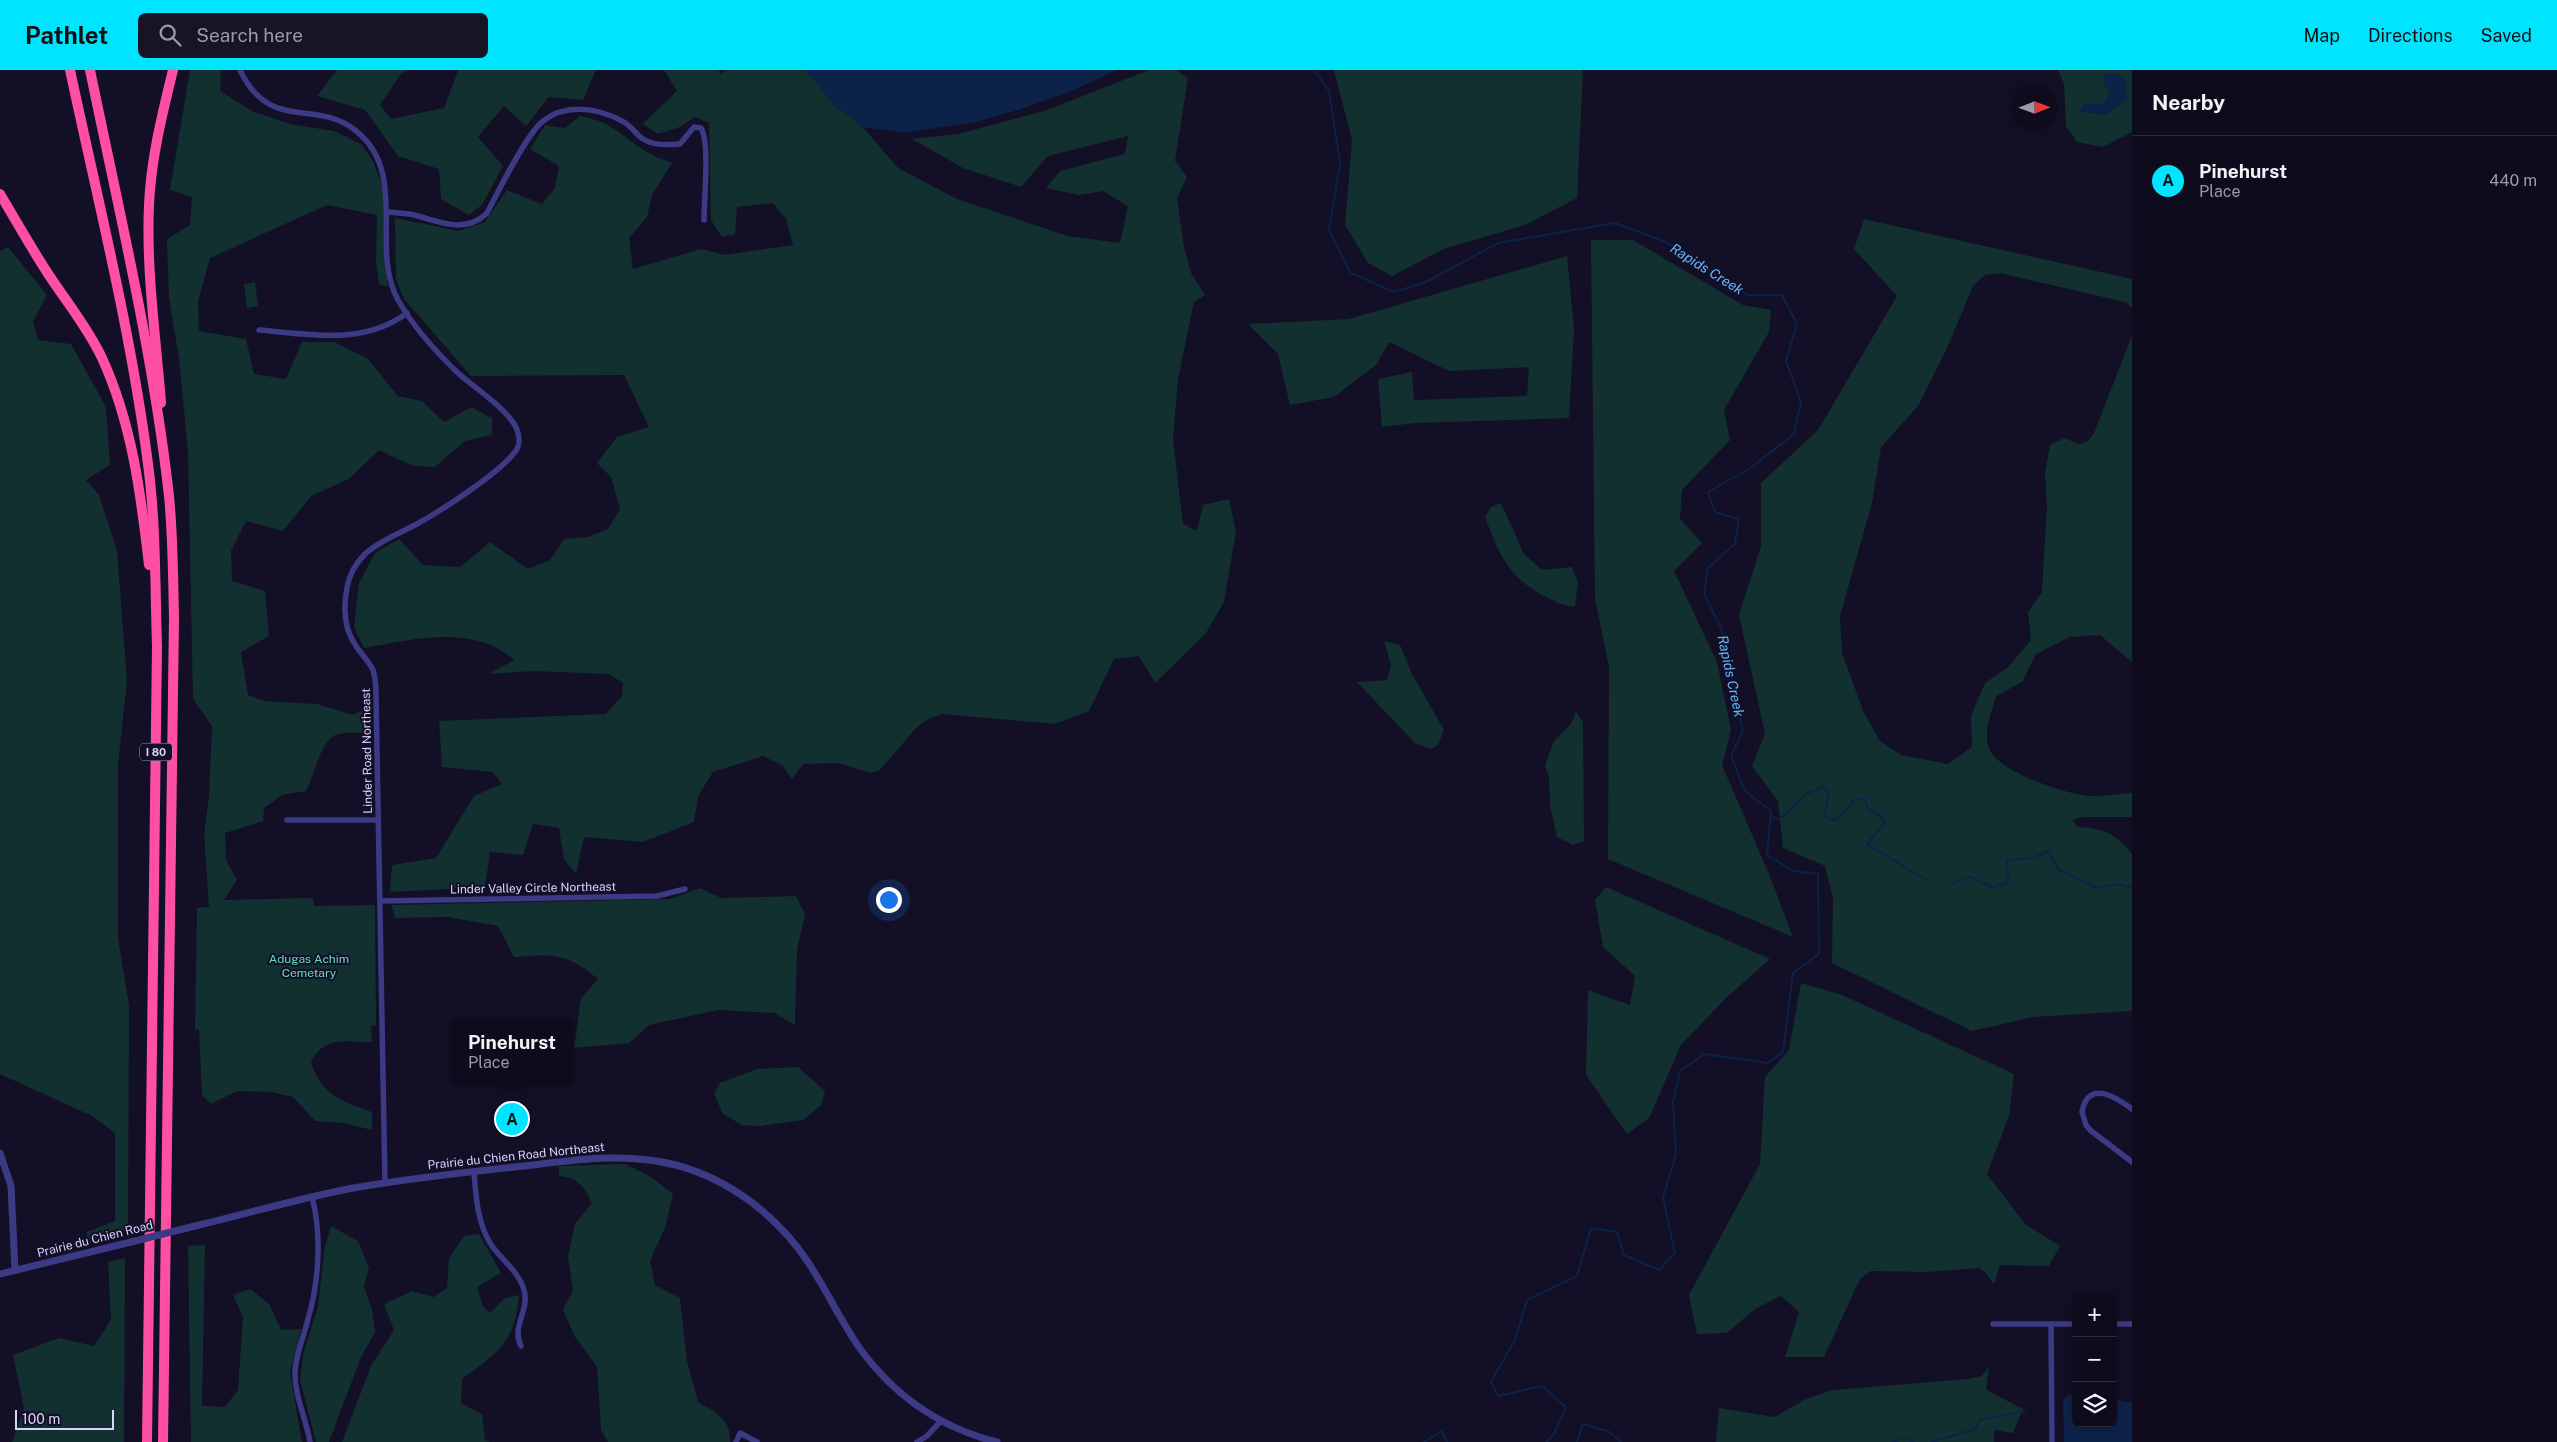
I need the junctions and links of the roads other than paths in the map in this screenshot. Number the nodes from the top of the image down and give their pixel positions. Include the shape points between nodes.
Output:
1 (70, 70) edge
2 (90, 70) edge
3 (173, 70) edge
4 (240, 70) edge
5 (0, 194) edge
6 (387, 212) junction
7 (704, 220) dead end
8 (407, 313) junction
9 (259, 330) dead end
10 (169, 496) junction
11 (157, 646) junction
12 (287, 820) dead end
13 (378, 820) junction
14 (685, 889) dead end
15 (380, 901) junction
16 (2132, 1109) edge
17 (0, 1153) edge
18 (2132, 1162) edge
19 (474, 1172) junction
20 (385, 1183) junction
21 (312, 1197) junction
22 (195, 1226) joint
23 (15, 1270) junction
24 (0, 1274) edge
25 (1993, 1324) dead end
26 (2051, 1324) junction
27 (2072, 1324) edge
28 (2117, 1324) edge
29 (2132, 1324) edge
30 (521, 1346) dead end
31 (941, 1421) junction
32 (147, 1442) edge
33 (163, 1442) edge
34 (310, 1442) edge
35 (736, 1442) edge
36 (757, 1442) edge
37 (917, 1442) edge
38 (997, 1442) edge
39 (2052, 1442) edge

1 - 11 highway, I 80 via 124,326 148,463
2 - 10 highway, I 80 via 141,319
3 - 10 highway via 156,144 148,233
4 - 6 street, Linder Road Northeast via 252,90 276,108 294,114 328,116 348,125 366,140 382,169
5 - 11 highway via 89,334 119,402 143,514
6 - 7 street via 413,214 451,225 475,222 487,213 541,122 558,112 575,109 604,111 626,123 642,138 661,145 680,144 694,127 701,128 705,149
6 - 8 street, Linder Road Northeast via 390,278
8 - 9 street via 386,327 352,335 323,336
8 - 13 street, Linder Road Northeast via 456,372 509,417 517,429 519,440 516,452 507,461 420,522 374,547 360,560 350,577 346,623 351,639 371,666 375,680
10 - 33 highway, I 80 via 174,618
11 - 32 highway, I 80
12 - 13 street
13 - 15 street, Linder Road Northeast
14 - 15 street, Linder Valley Circle Northeast via 657,896
15 - 20 street, Linder Road Northeast
16 - 18 street via 2104,1092 2088,1099 2082,1112 2090,1130
17 - 23 street via 11,1186
19 - 20 street, Prairie du Chien Road Northeast
19 - 30 street via 484,1231 518,1277 524,1291 525,1307 517,1334
19 - 31 street, Prairie du Chien Road Northeast via 615,1157 676,1165 720,1182 755,1204 782,1228 809,1263 874,1367 899,1393
20 - 21 street, Prairie du Chien Road Northeast
21 - 22 street, Prairie du Chien Road Northeast
21 - 34 street via 317,1219 315,1280 309,1318 296,1360 295,1378
22 - 23 street, Prairie du Chien Road, bridge
23 - 24 street, Prairie du Chien Road
25 - 26 street
26 - 27 street
26 - 39 street
28 - 29 street
31 - 37 street
31 - 38 street, Prairie du Chien Road Northeast
35 - 36 street via 740,1433

